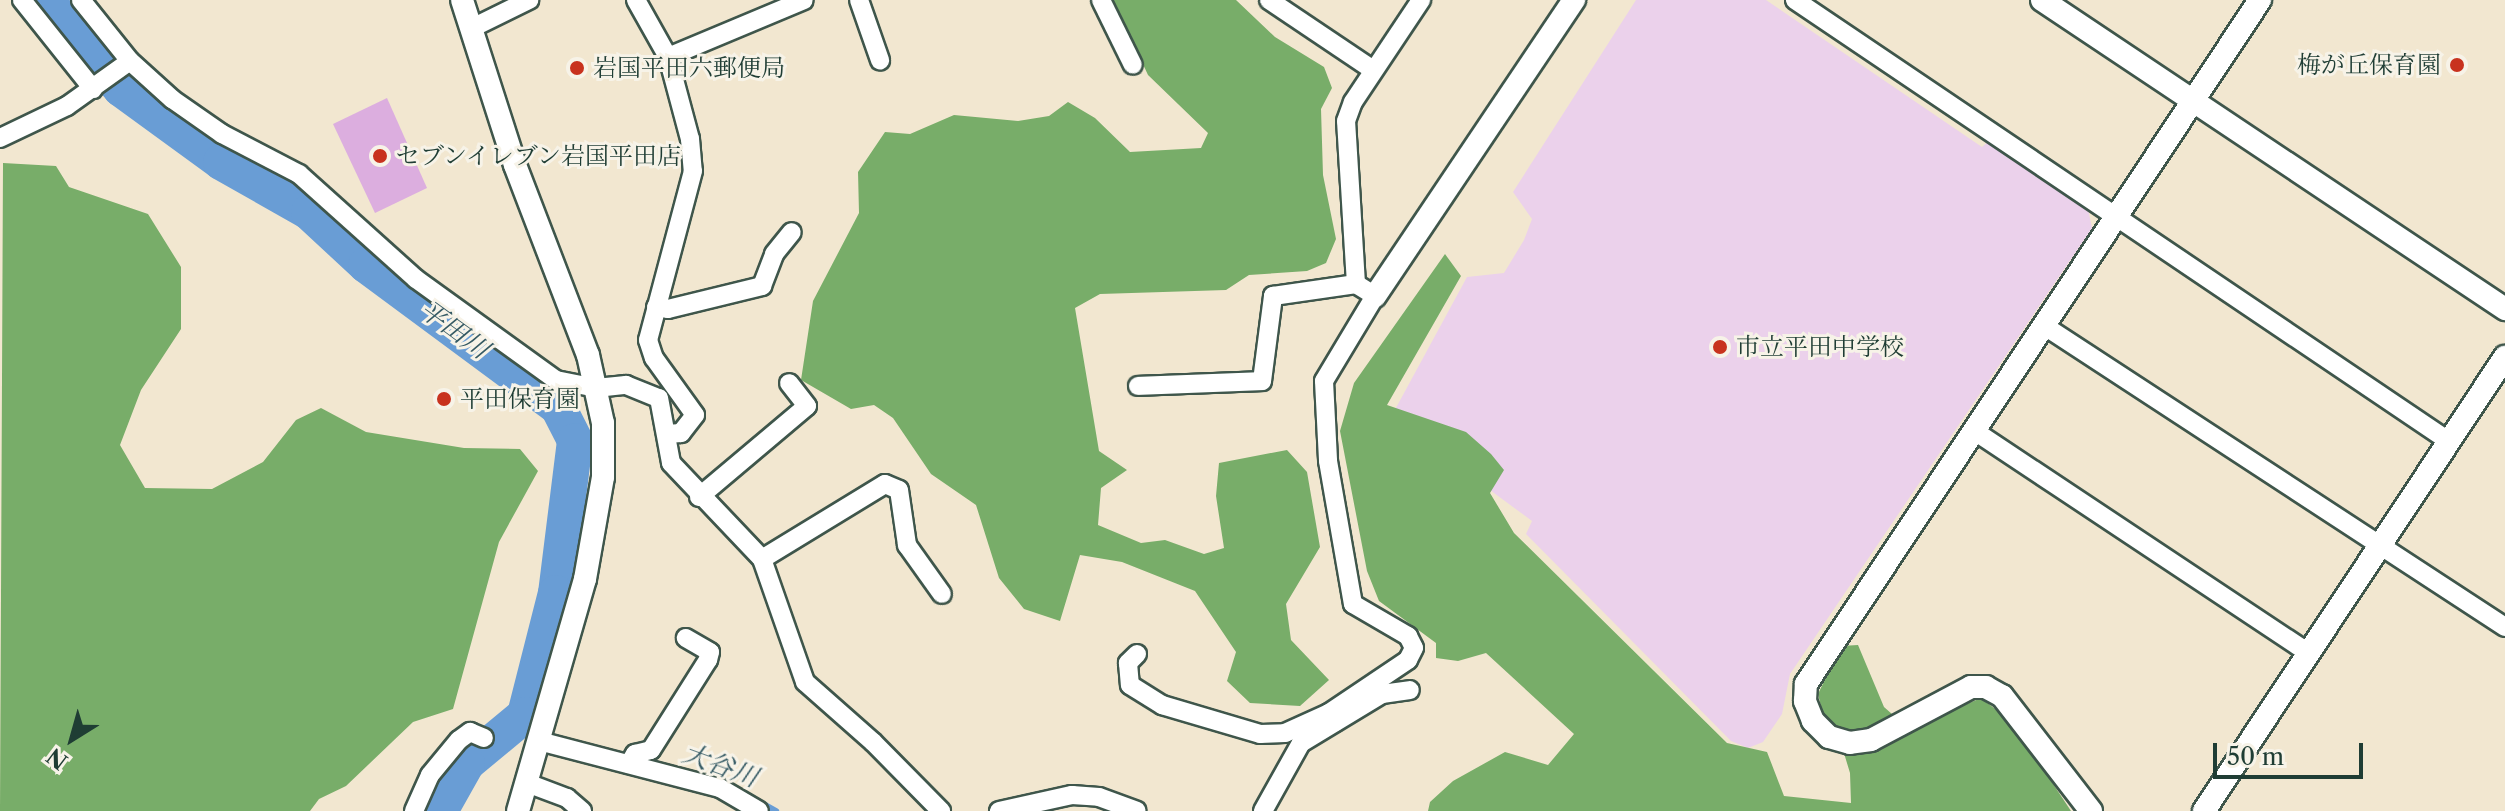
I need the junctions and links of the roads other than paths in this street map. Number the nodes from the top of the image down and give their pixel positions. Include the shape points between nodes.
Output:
1 (22, 0) edge
2 (81, 0) edge
3 (462, 0) edge
4 (529, 0) edge
5 (636, 0) edge
6 (804, 0) edge
7 (859, 0) edge
8 (1101, 0) edge
9 (1269, 0) edge
10 (1421, 0) edge
11 (1574, 0) edge
12 (1795, 0) edge
13 (2042, 0) edge
14 (2260, 0) edge
15 (472, 28) junction
16 (668, 57) junction
17 (880, 60) dead end
18 (1133, 65) dead end
19 (125, 66) junction
20 (1373, 70) junction
21 (96, 87) junction
22 (2191, 101) junction
23 (0, 138) edge
24 (2115, 216) junction
25 (792, 232) dead end
26 (1365, 290) junction
27 (656, 307) junction
28 (2505, 309) edge
29 (2043, 325) junction
30 (2505, 357) edge
31 (789, 383) dead end
32 (1138, 386) dead end
33 (596, 388) junction
34 (1973, 430) junction
35 (667, 434) junction
36 (2450, 442) junction
37 (699, 497) junction
38 (2382, 547) junction
39 (762, 559) junction
40 (942, 594) dead end
41 (2505, 627) edge
42 (686, 638) dead end
43 (2309, 653) junction
44 (1137, 654) dead end
45 (1410, 690) dead end
46 (1332, 717) junction
47 (484, 738) dead end
48 (539, 741) junction
49 (629, 764) junction
50 (527, 783) junction
51 (414, 811) edge
52 (518, 811) edge
53 (582, 811) edge
54 (759, 811) edge
55 (941, 811) edge
56 (999, 811) edge
57 (1137, 811) edge
58 (1263, 811) edge
59 (2091, 811) edge
60 (2204, 811) edge

1 - 21 street
2 - 19 street
3 - 15 street
4 - 15 street
5 - 16 street
6 - 16 street
7 - 17 street
8 - 18 street
9 - 20 street
10 - 20 street
11 - 26 street
12 - 24 street
13 - 22 street
14 - 22 street
15 - 33 street
16 - 27 street via 693,171
19 - 21 street
19 - 33 street via 222,134 299,174 416,279 556,380
20 - 26 street via 1346,121
21 - 23 street
22 - 24 street
22 - 28 street
24 - 29 street
24 - 36 street
25 - 27 street via 774,254 762,286 668,309
26 - 32 street via 1273,296 1262,381
26 - 46 street via 1324,381 1326,449 1353,604 1408,636 1414,648 1408,660
27 - 35 street via 648,340 654,358 695,415 681,433
29 - 34 street
29 - 38 street
30 - 36 street
31 - 37 street via 807,406
33 - 35 street via 626,385 659,398
33 - 48 street via 603,423 596,524
34 - 43 street
34 - 59 street via 1816,662 1805,701 1813,721 1829,737 1850,743 1871,740 1971,687 1986,687 2002,696
35 - 37 street via 671,463
36 - 38 street
37 - 39 street
38 - 41 street
38 - 43 street
39 - 40 street via 885,484 899,490 907,545
39 - 55 street via 805,682
42 - 49 street via 710,652 708,660 651,750 635,754
43 - 60 street
44 - 46 street via 1128,663 1130,685 1162,705 1260,734 1285,733
45 - 46 street via 1382,694
46 - 58 street via 1290,755
47 - 51 street via 470,732 459,740 430,775
48 - 49 street
48 - 50 street
49 - 54 street via 720,788
50 - 52 street
50 - 53 street via 567,798
56 - 57 street via 1072,795 1099,797

